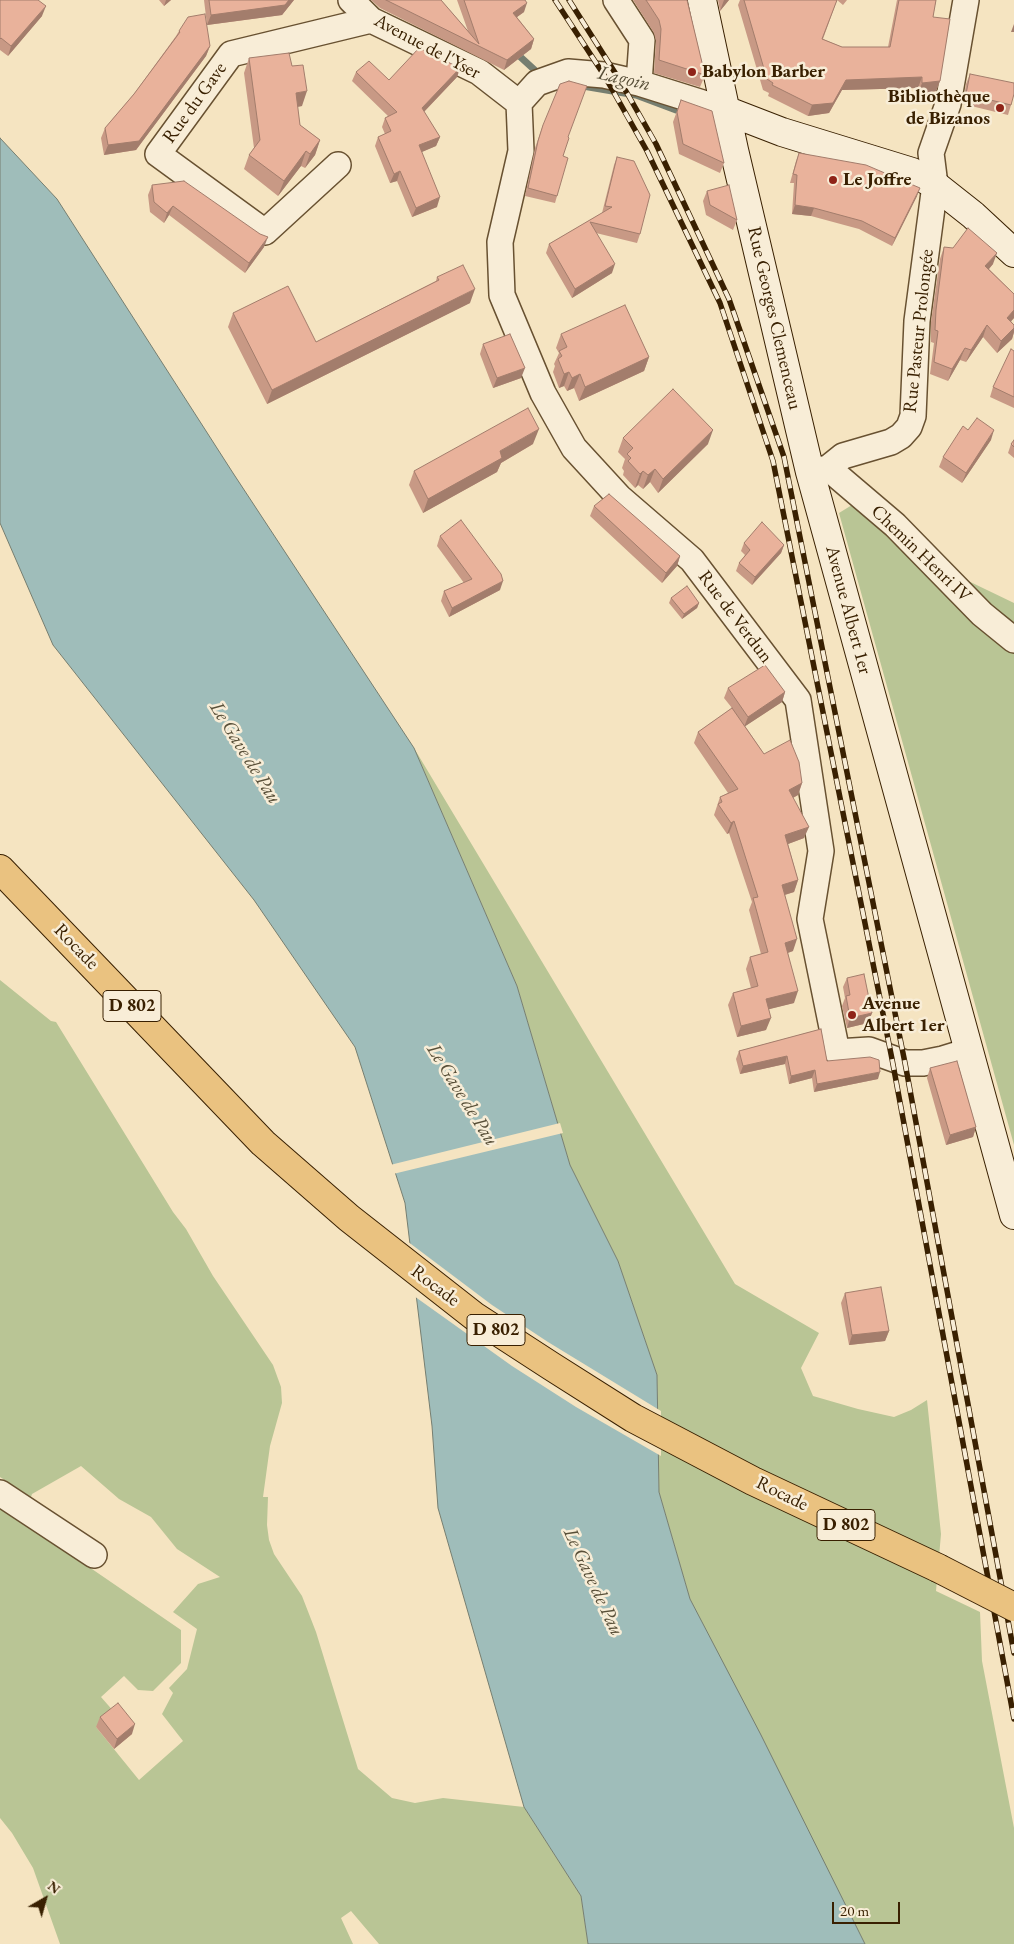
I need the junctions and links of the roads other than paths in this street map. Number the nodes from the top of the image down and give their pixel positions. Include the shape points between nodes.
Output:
1 (352, 0) edge
2 (616, 0) edge
3 (702, 0) edge
4 (966, 0) edge
5 (371, 20) junction
6 (639, 83) junction
7 (519, 103) junction
8 (725, 110) junction
9 (338, 165) dead end
10 (935, 185) junction
11 (1014, 253) edge
12 (819, 470) junction
13 (825, 526) joint
14 (1014, 640) edge
15 (0, 870) edge
16 (969, 1051) junction
17 (1014, 1215) edge
18 (0, 1493) edge
19 (94, 1555) dead end
20 (1014, 1607) edge

1 - 5 street, Avenue de l'Yser
2 - 6 street via 642,40
3 - 8 main road, Rue Georges Clemenceau
4 - 10 street, Rue Pasteur Prolongée via 948,104 932,153
5 - 7 street, Avenue de l'Yser via 479,72
5 - 9 street, Rue du Gave via 231,54 158,154 265,232
6 - 7 street via 604,75 568,72 537,83
6 - 8 street
7 - 16 street, Rue de Verdun via 521,151 500,242 502,295 543,393 574,448 619,496 692,560 798,700 821,851 810,919 837,1052 869,1050 905,1063 923,1063
8 - 10 main road via 782,132 912,172
8 - 12 main road, Rue Georges Clemenceau
10 - 11 main road
10 - 12 street, Rue Pasteur Prolongée via 917,321 913,416 901,436 891,442 843,456
12 - 13 main road, Rue Georges Clemenceau
12 - 14 street, Chemin Henri IV via 894,526 982,614
13 - 16 main road, Avenue Albert 1er
15 - 20 main road, Rocade / D 802, bridge via 263,1143 349,1218 474,1316 633,1418 753,1481
16 - 17 main road, Avenue Albert 1er
18 - 19 street

